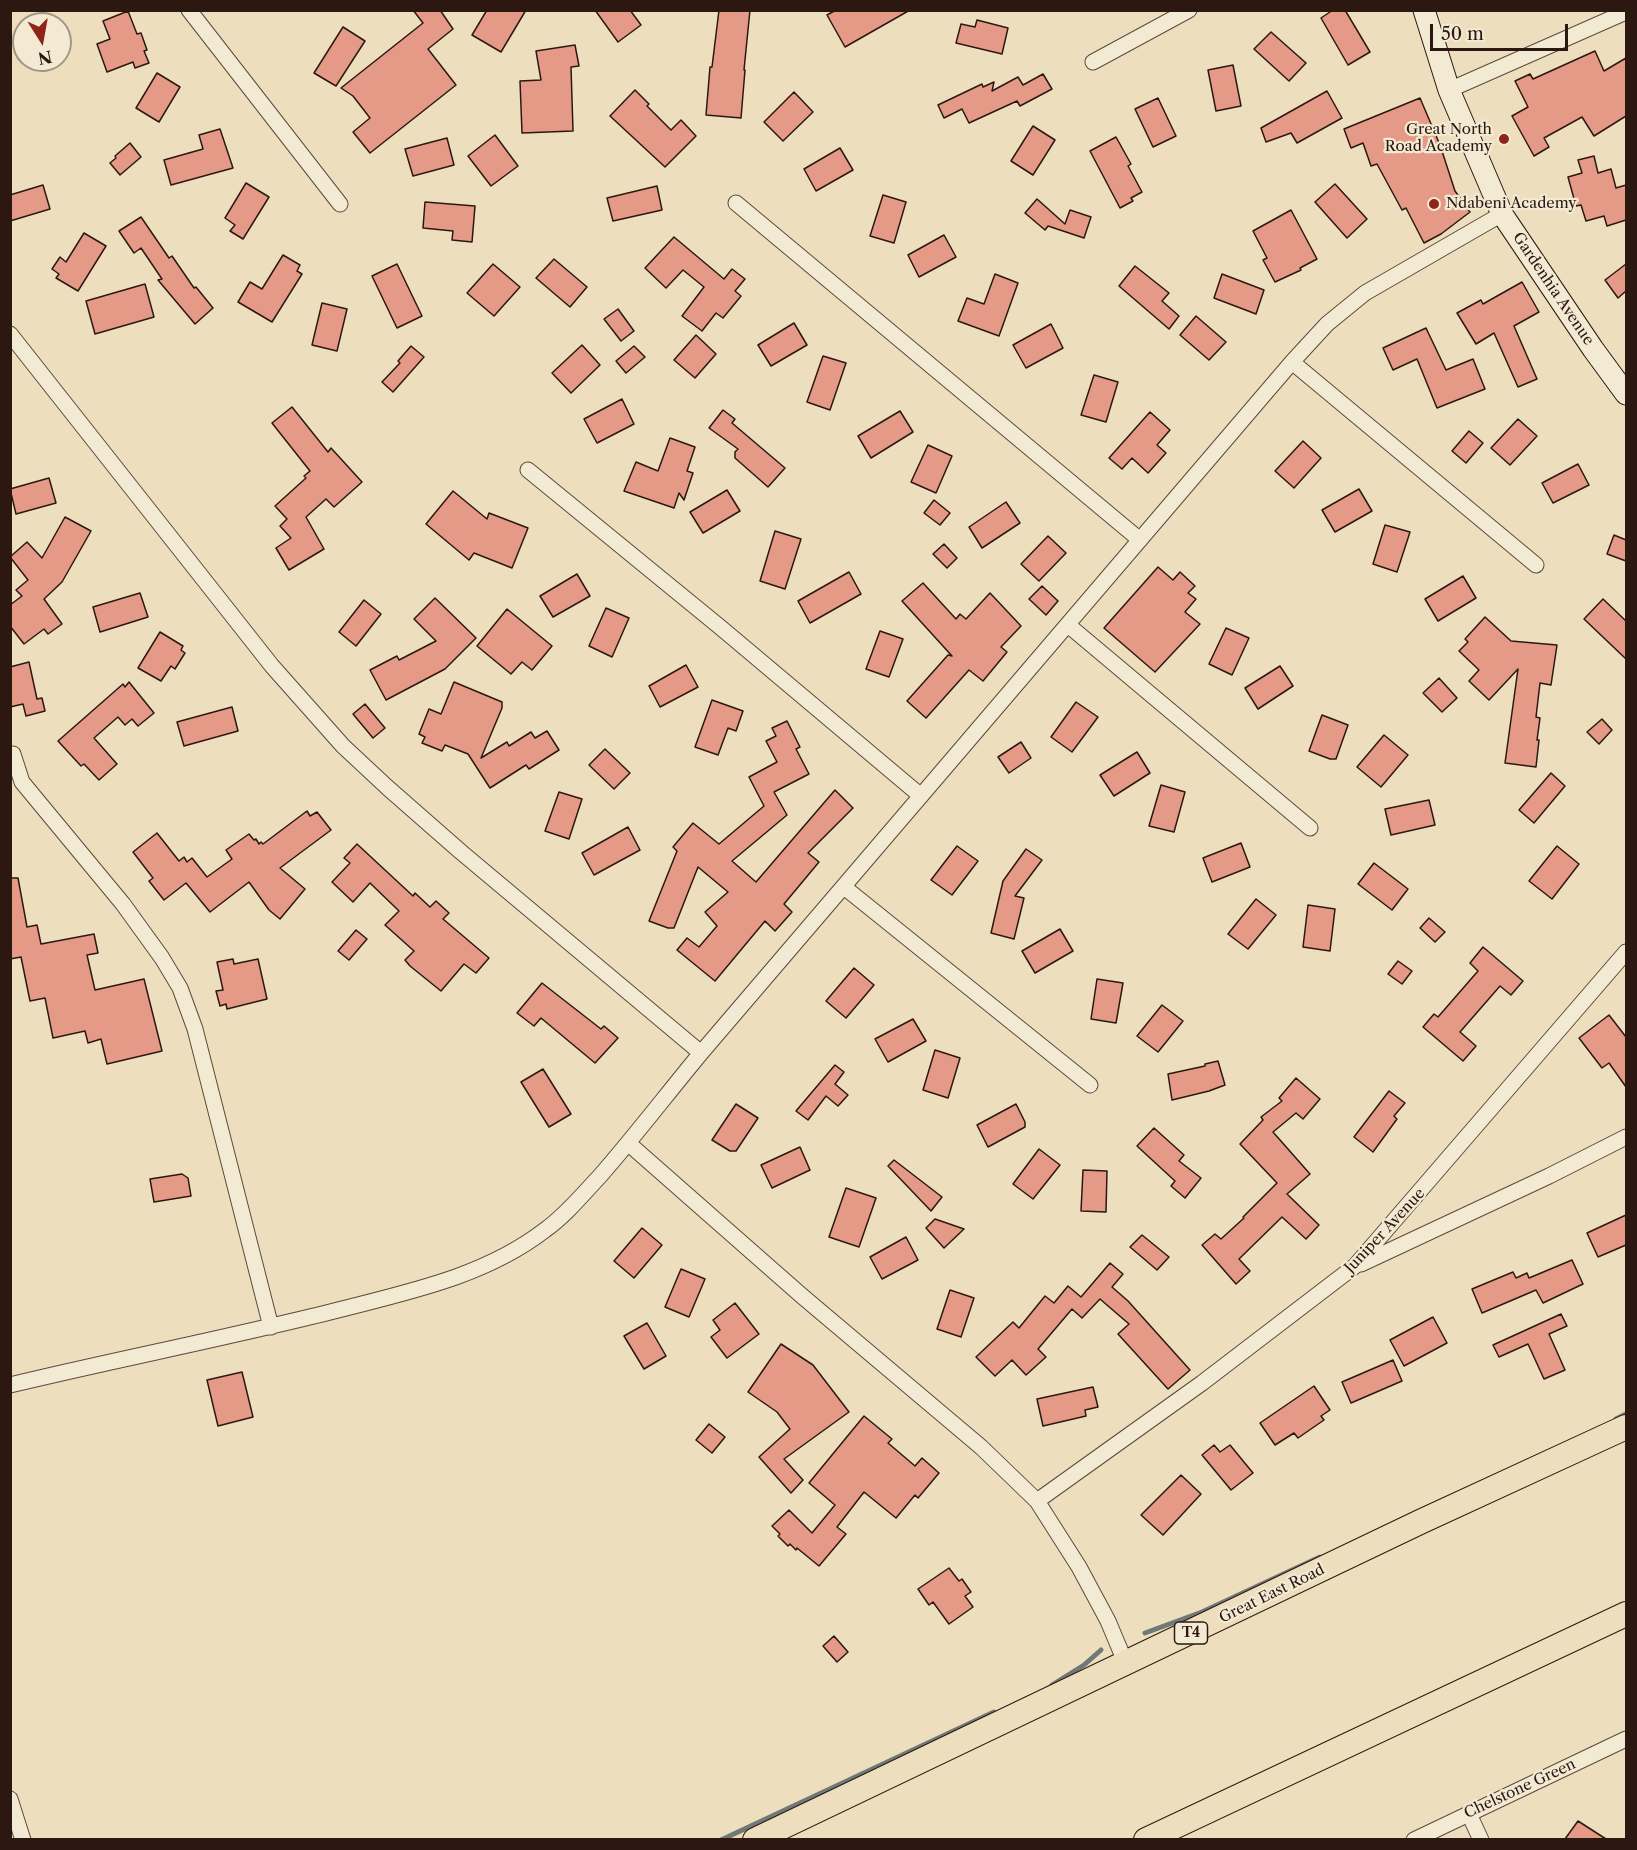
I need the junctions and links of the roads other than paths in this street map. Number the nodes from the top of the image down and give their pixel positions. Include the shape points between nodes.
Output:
1 (189, 10) edge
2 (1189, 10) edge
3 (1424, 10) edge
4 (1626, 12) edge
5 (1093, 62) dead end
6 (1449, 90) junction
7 (736, 203) dead end
8 (340, 204) dead end
9 (1502, 214) junction
10 (10, 334) edge
11 (1292, 362) junction
12 (1626, 394) edge
13 (528, 470) dead end
14 (1140, 540) junction
15 (1536, 565) dead end
16 (1068, 625) junction
17 (13, 754) dead end
18 (921, 796) junction
19 (1310, 828) dead end
20 (844, 886) junction
21 (1626, 952) edge
22 (701, 1053) junction
23 (1090, 1085) dead end
24 (1626, 1137) edge
25 (628, 1143) junction
26 (1355, 1266) junction
27 (271, 1327) junction
28 (10, 1385) edge
29 (1626, 1427) edge
30 (1037, 1501) junction
31 (1626, 1614) edge
32 (1126, 1664) junction
33 (1626, 1739) edge
34 (10, 1800) edge
35 (1469, 1814) junction
36 (23, 1839) edge
37 (755, 1839) edge
38 (1146, 1839) edge
39 (1414, 1839) edge
40 (1481, 1839) edge

1 - 8 street
2 - 5 street
3 - 6 main road, Gardenhia Avenue
4 - 6 street
6 - 9 main road, Gardenhia Avenue
7 - 14 street
9 - 11 street via 1365,293 1327,324
9 - 12 main road, Gardenhia Avenue
10 - 22 street via 272,666 343,746 461,852
11 - 14 street
11 - 15 street
13 - 18 street
14 - 16 street
16 - 18 street
16 - 19 street
17 - 27 street via 22,782 123,904 180,988 195,1029
18 - 20 street
20 - 22 street
20 - 23 street
21 - 26 street, Juniper Avenue
22 - 25 street
24 - 26 street
25 - 27 street via 574,1205 506,1256 434,1285
25 - 30 street via 981,1447
26 - 30 street, Juniper Avenue via 1202,1383
27 - 28 street
29 - 32 main road, Great East Road / T4
30 - 32 street via 1079,1567
31 - 38 main road
32 - 37 main road, Great East Road / T4
33 - 35 street, Chelstone Green
34 - 36 street
35 - 39 street, Chelstone Green
35 - 40 street

